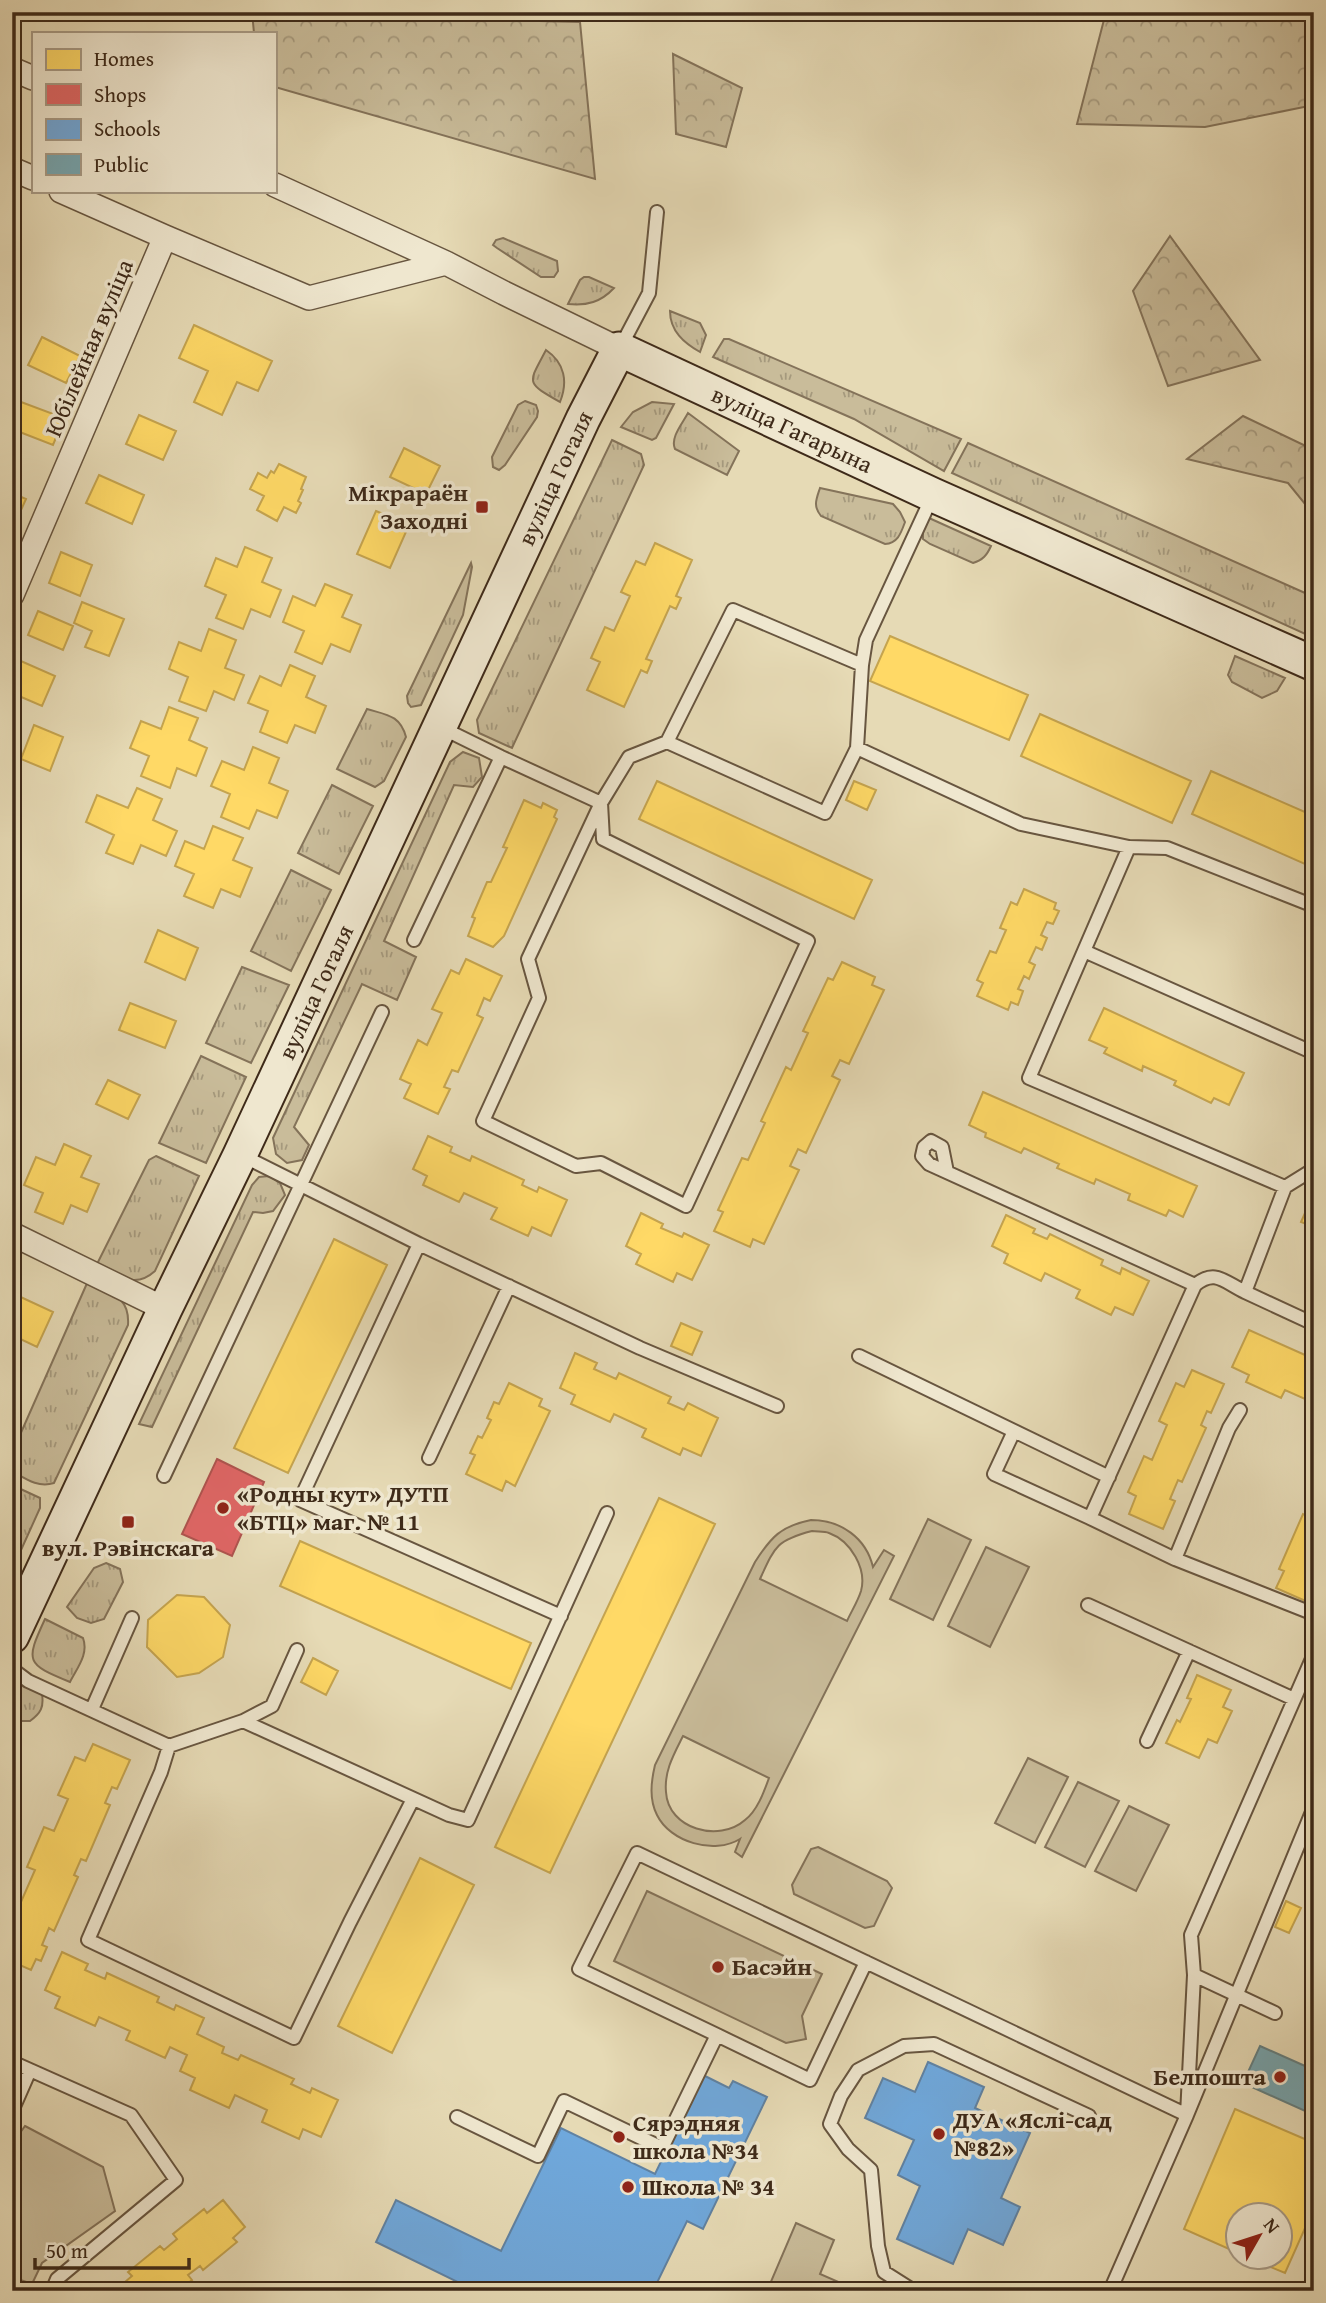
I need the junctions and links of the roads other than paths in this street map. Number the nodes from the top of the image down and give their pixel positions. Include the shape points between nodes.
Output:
1 (12, 69) edge
2 (32, 78) edge
3 (12, 169) edge
4 (32, 178) edge
5 (276, 185) edge
6 (63, 192) edge
7 (657, 212) dead end
8 (165, 237) junction
9 (446, 263) junction
10 (620, 349) junction
11 (933, 495) junction
12 (12, 595) edge
13 (1314, 664) edge
14 (862, 665) junction
15 (440, 726) junction
16 (667, 741) junction
17 (857, 748) junction
18 (501, 757) junction
19 (601, 803) junction
20 (1129, 847) junction
21 (1314, 906) edge
22 (414, 940) dead end
23 (1084, 951) junction
24 (382, 1012) dead end
25 (1314, 1053) edge
26 (240, 1155) junction
27 (1314, 1169) edge
28 (947, 1172) dead end
29 (302, 1185) junction
30 (1285, 1187) junction
31 (12, 1234) edge
32 (419, 1244) junction
33 (1195, 1285) junction
34 (509, 1286) junction
35 (1245, 1292) junction
36 (165, 1309) junction
37 (1314, 1324) edge
38 (859, 1356) dead end
39 (777, 1406) dead end
40 (1240, 1410) dead end
41 (1014, 1432) junction
42 (429, 1458) dead end
43 (164, 1476) dead end
44 (1109, 1476) junction
45 (607, 1513) dead end
46 (1090, 1518) junction
47 (1175, 1559) junction
48 (1088, 1605) dead end
49 (1314, 1614) edge
50 (561, 1616) junction
51 (132, 1618) dead end
52 (12, 1636) edge
53 (297, 1650) dead end
54 (1189, 1651) junction
55 (1313, 1661) edge
56 (12, 1669) edge
57 (1294, 1699) junction
58 (92, 1709) junction
59 (243, 1721) junction
60 (1147, 1741) dead end
61 (169, 1746) junction
62 (413, 1798) junction
63 (1314, 1807) edge
64 (866, 1962) junction
65 (1194, 1975) junction
66 (1237, 1996) junction
67 (1275, 2013) dead end
68 (717, 2035) junction
69 (12, 2062) edge
70 (30, 2070) junction
71 (12, 2111) edge
72 (1187, 2115) junction
73 (1088, 2116) dead end
74 (457, 2117) dead end
75 (52, 2291) edge
76 (914, 2291) edge
77 (1110, 2291) edge

1 - 2 street
3 - 4 street
5 - 9 street, вуліца Гагарына
6 - 8 street
7 - 10 lane via 649,293
8 - 9 street via 309,298
8 - 12 street, Юбілейная вуліца
9 - 10 street, вуліца Гагарына
10 - 11 main road, вуліца Гагарына
10 - 15 main road, вуліца Гогаля
11 - 13 main road, вуліца Гагарына
11 - 14 lane via 866,640
14 - 16 lane via 733,610
14 - 17 lane
15 - 18 lane
15 - 26 main road, вуліца Гогаля
16 - 17 lane via 825,813
16 - 19 lane via 629,757
17 - 20 lane via 1021,824
18 - 19 lane
18 - 22 lane
19 - 19 lane via 603,839 808,941 686,1206 601,1163 576,1166 483,1121 539,998 528,959
20 - 21 lane via 1167,848
20 - 23 lane
23 - 25 lane
23 - 30 lane via 1029,1078
24 - 29 lane
26 - 29 lane
26 - 36 main road, вуліца Гогаля
27 - 30 lane
28 - 33 lane
29 - 32 lane
29 - 43 lane
30 - 35 lane
31 - 36 street
32 - 34 lane
32 - 50 lane via 300,1500
33 - 35 lane via 1212,1276
33 - 44 lane
34 - 39 lane
34 - 42 lane
35 - 37 lane
36 - 52 main road, вуліца Гогаля
38 - 41 lane
40 - 47 lane
41 - 44 lane
41 - 46 lane via 993,1474
44 - 46 lane
45 - 50 lane
46 - 47 lane
47 - 49 lane
48 - 54 lane
50 - 62 lane via 468,1820
51 - 58 lane
53 - 59 lane via 272,1706
54 - 57 lane
54 - 60 lane
55 - 57 lane
56 - 58 lane via 28,1681
57 - 65 lane via 1191,1935
58 - 61 lane
59 - 61 lane
59 - 62 lane
61 - 62 lane via 88,1940 294,2038
63 - 66 lane
64 - 68 lane via 810,2080
64 - 68 lane via 637,1853 579,1969
64 - 72 lane
65 - 66 lane
65 - 72 lane
66 - 67 lane
66 - 72 lane
68 - 74 lane via 662,2148 564,2101 538,2156
69 - 70 lane
70 - 71 lane
70 - 75 lane via 131,2115 176,2180 57,2279
72 - 77 lane
73 - 76 lane via 933,2044 904,2046 858,2070 841,2096 831,2124 848,2149 871,2170 884,2272

